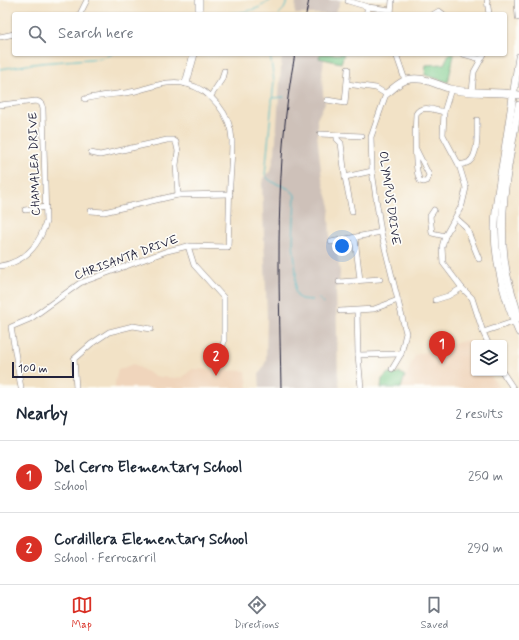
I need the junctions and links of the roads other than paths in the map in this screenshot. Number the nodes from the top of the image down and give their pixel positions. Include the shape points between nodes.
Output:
1 (87, 0) edge
2 (198, 0) edge
3 (392, 0) edge
4 (487, 0) edge
5 (518, 0) edge
6 (348, 2) dead end
7 (368, 7) junction
8 (81, 12) edge
9 (199, 12) edge
10 (367, 12) edge
11 (391, 12) edge
12 (489, 12) edge
13 (519, 17) edge
14 (12, 34) edge
15 (0, 37) edge
16 (193, 56) edge
17 (397, 56) edge
18 (482, 56) edge
19 (519, 57) edge
20 (348, 69) dead end
21 (224, 71) dead end
22 (405, 80) junction
23 (186, 83) junction
24 (347, 84) junction
25 (451, 89) junction
26 (472, 92) junction
27 (386, 94) junction
28 (516, 94) edge
29 (210, 97) junction
30 (85, 99) dead end
31 (327, 100) dead end
32 (0, 105) edge
33 (519, 105) edge
34 (444, 112) junction
35 (477, 120) dead end
36 (320, 134) dead end
37 (337, 135) junction
38 (345, 136) junction
39 (362, 136) dead end
40 (341, 143) junction
41 (416, 149) junction
42 (91, 153) dead end
43 (459, 165) junction
44 (372, 171) junction
45 (345, 177) junction
46 (230, 194) junction
47 (178, 195) junction
48 (46, 207) junction
49 (25, 210) dead end
50 (434, 210) dead end
51 (91, 211) dead end
52 (352, 212) dead end
53 (456, 218) junction
54 (381, 232) junction
55 (446, 236) junction
56 (355, 238) junction
57 (331, 242) dead end
58 (188, 246) junction
59 (479, 259) dead end
60 (0, 266) edge
61 (380, 279) dead end
62 (360, 280) junction
63 (339, 282) dead end
64 (462, 288) junction
65 (398, 300) junction
66 (435, 300) dead end
67 (340, 311) dead end
68 (357, 311) junction
69 (517, 320) edge
70 (151, 329) dead end
71 (483, 332) junction
72 (519, 332) edge
73 (487, 340) edge
74 (221, 352) dead end
75 (401, 354) junction
76 (358, 355) junction
77 (392, 369) dead end
78 (505, 376) edge
79 (21, 388) edge
80 (76, 388) edge
81 (361, 388) edge
82 (513, 388) edge

1 - 8 street
2 - 9 main road
3 - 11 street
4 - 12 street
5 - 13 main road
6 - 7 street
7 - 10 street
7 - 11 street
14 - 15 street
16 - 23 main road
17 - 22 street
18 - 26 street via 474,72
19 - 28 main road
20 - 24 street
21 - 29 street via 222,79
22 - 25 main road via 428,80
22 - 27 main road
23 - 29 street, CHRISANTA DRIVE
23 - 30 street via 165,83 137,91
24 - 27 street via 376,88
24 - 31 street via 345,103
25 - 26 main road
25 - 34 street
26 - 28 main road
27 - 44 street, OLYMPUS DRIVE via 371,137
28 - 69 main road via 496,202 495,229 497,257 504,289
29 - 46 street, CHRISANTA DRIVE via 227,119 232,139
32 - 48 street, CHAMALEA DRIVE via 36,101 42,105
33 - 69 main road via 503,200 502,227 506,272
34 - 41 street via 424,108 418,111
34 - 43 street via 443,135
35 - 43 street via 473,158
36 - 37 street
37 - 38 street
37 - 40 street
38 - 39 street
38 - 40 street
40 - 45 street
41 - 41 street via 418,177 424,182 429,175
42 - 47 street via 100,155 173,140 178,151
43 - 53 street via 466,188
44 - 45 street
44 - 54 street, OLYMPUS DRIVE
45 - 52 street
46 - 47 street
46 - 58 street, CHRISANTA DRIVE via 228,247
47 - 51 street via 104,212
48 - 49 street
48 - 60 street, CHAMALEA DRIVE via 46,222 36,246 19,259
50 - 55 street via 430,216 432,233
53 - 55 street
53 - 59 street via 466,227
54 - 56 street
54 - 65 street, OLYMPUS DRIVE
55 - 64 street via 442,247 443,263
56 - 57 street
56 - 62 street
58 - 74 street via 194,265 224,298 224,341
58 - 79 street, CHRISANTA DRIVE via 167,251 80,283 30,319 11,327
61 - 62 street
62 - 63 street
64 - 66 street
64 - 71 street via 472,298
65 - 68 street via 374,309
65 - 75 street, OLYMPUS DRIVE via 406,333
67 - 68 street
68 - 76 street
69 - 71 street
69 - 72 main road
70 - 80 street via 133,326 109,332 91,344 74,359
71 - 73 street
75 - 76 street
75 - 77 street, OLYMPUS DRIVE
76 - 81 street
78 - 82 street

